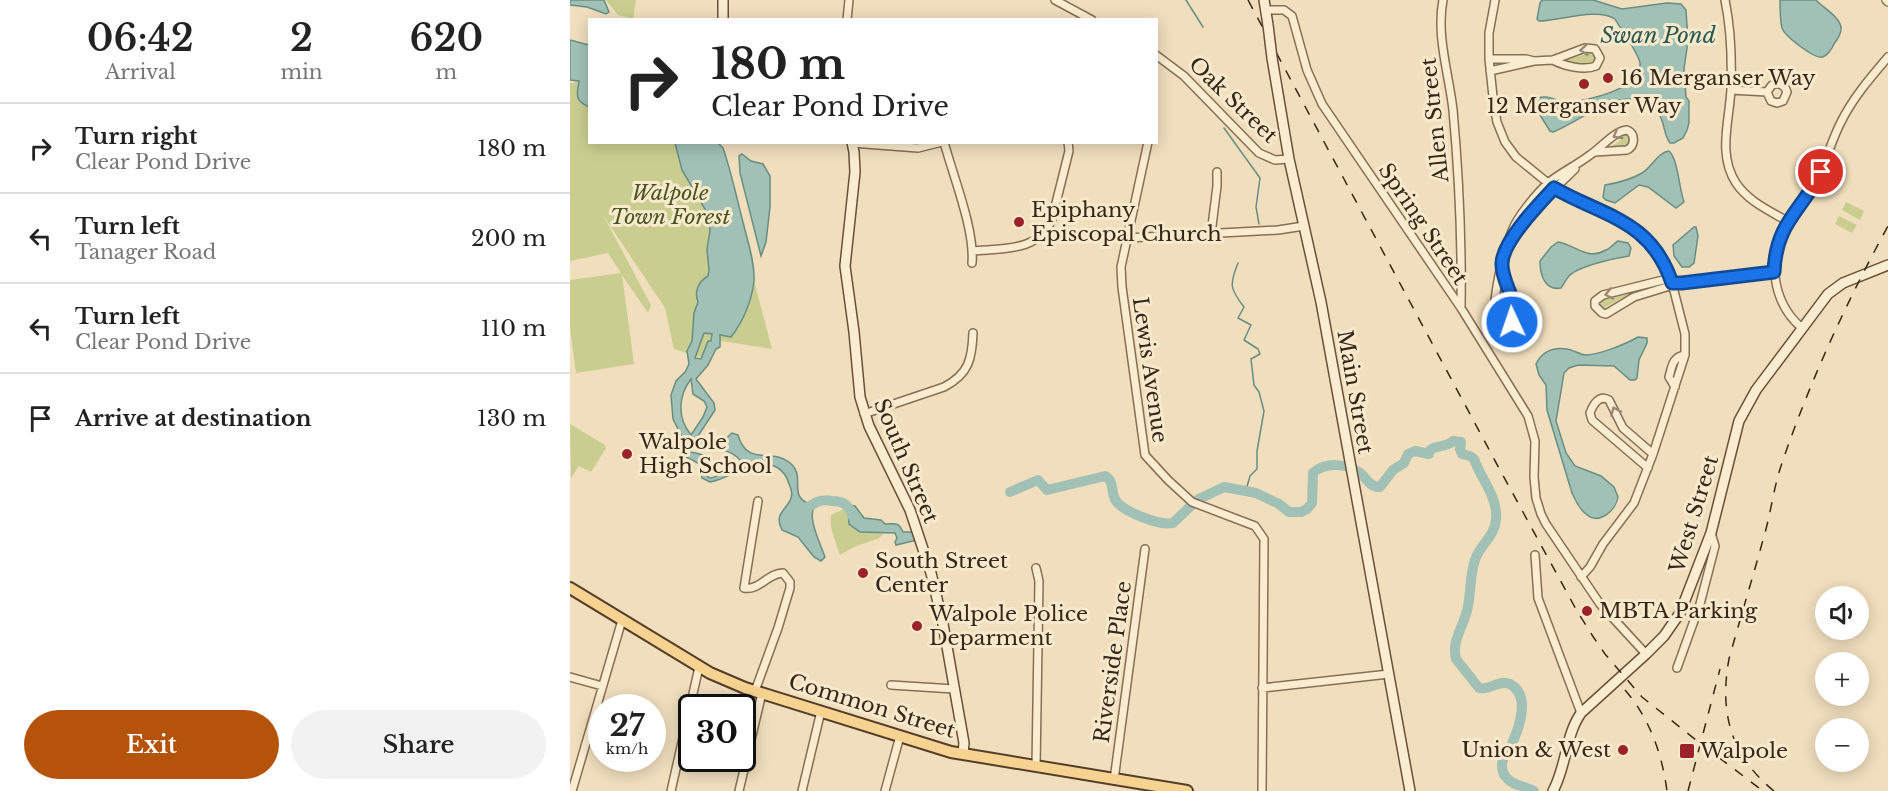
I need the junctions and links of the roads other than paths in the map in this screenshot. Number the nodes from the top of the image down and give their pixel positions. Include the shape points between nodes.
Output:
1 (723, 0) edge
2 (849, 0) edge
3 (1055, 0) edge
4 (1443, 0) edge
5 (1495, 0) edge
6 (1725, 0) edge
7 (1265, 5) edge
8 (723, 18) edge
9 (847, 18) edge
10 (1088, 18) edge
11 (1158, 56) edge
12 (1888, 57) edge
13 (1489, 59) junction
14 (1553, 60) junction
15 (1534, 61) junction
16 (1490, 71) junction
17 (1731, 90) junction
18 (1767, 92) dead end
19 (852, 144) edge
20 (865, 144) edge
21 (935, 144) edge
22 (944, 144) edge
23 (1068, 144) edge
24 (1149, 144) edge
25 (1595, 152) junction
26 (1289, 159) junction
27 (1217, 172) dead end
28 (1551, 186) junction
29 (1787, 221) junction
30 (1304, 226) junction
31 (1211, 234) junction
32 (1127, 238) junction
33 (973, 251) junction
34 (972, 263) dead end
35 (1502, 264) junction
36 (1888, 265) edge
37 (1774, 272) junction
38 (1672, 282) junction
39 (1633, 293) junction
40 (1461, 308) junction
41 (1802, 328) junction
42 (973, 333) dead end
43 (864, 414) junction
44 (1653, 454) junction
45 (1648, 468) junction
46 (758, 501) dead end
47 (1711, 532) junction
48 (1145, 549) dead end
49 (1535, 555) dead end
50 (1036, 568) dead end
51 (1581, 577) junction
52 (570, 588) edge
53 (622, 620) junction
54 (1646, 654) junction
55 (699, 667) junction
56 (1677, 668) dead end
57 (1389, 674) junction
58 (570, 677) edge
59 (891, 685) dead end
60 (602, 686) junction
61 (1262, 688) junction
62 (954, 689) junction
63 (758, 692) junction
64 (821, 711) junction
65 (1581, 713) junction
66 (900, 736) junction
67 (963, 754) junction
68 (570, 760) edge
69 (580, 763) junction
70 (1036, 767) junction
71 (1114, 780) junction
72 (572, 791) edge
73 (671, 791) edge
74 (739, 791) edge
75 (802, 791) edge
76 (885, 791) edge
77 (1187, 791) edge
78 (1262, 791) edge
79 (1410, 791) edge
80 (1552, 791) edge

1 - 8 street
2 - 9 street
3 - 10 street
4 - 40 street, Allen Street via 1442,31 1453,110 1460,222
5 - 13 street
6 - 17 street via 1732,52
7 - 26 street, Main Street, bridge
7 - 40 street, Spring Street via 1292,16 1307,70 1322,104
11 - 26 street, Oak Street via 1184,76 1259,153 1275,160
12 - 29 street via 1848,110 1815,182
13 - 15 street
13 - 16 street
14 -> 14 street via 1590,69 1600,58 1595,49 1585,48
14 - 15 street
15 - 16 street
16 - 28 street via 1496,114 1505,142 1516,157
17 - 18 street
17 - 29 street via 1725,151 1732,176 1746,195
19 - 43 street, South Street via 855,172 845,266
20 - 21 street via 918,148
22 - 33 street
23 - 33 street via 1052,219 1041,237 1022,246
24 - 32 street, Lewis Avenue
25 -> 25 street via 1627,150 1634,144 1633,136 1623,130
25 - 28 street
26 - 30 street, Main Street
27 - 31 street
28 - 35 street via 1509,243
28 - 38 street via 1640,233 1657,252
29 - 37 street via 1777,244
30 - 31 street
30 - 57 street, Main Street
31 - 32 street
32 - 61 street, Lewis Avenue via 1121,267 1122,287 1145,455 1194,503 1255,526 1264,539
33 - 34 street
35 - 35 street via 1494,316 1504,326 1512,322 1515,310
36 - 41 street, West Street via 1835,288
37 - 38 street
37 - 41 street via 1780,299
38 - 39 street
38 - 44 street via 1685,334 1685,356
39 -> 39 street via 1597,297 1595,306 1606,314
40 - 51 street, Spring Street via 1532,425 1538,506
41 - 47 street, West Street via 1739,421
42 - 43 street via 970,360 956,380
43 - 62 street, South Street via 914,521 938,597
44 - 45 street
44 -> 45 street via 1623,429 1609,400 1599,399 1594,404 1592,420
45 - 51 street via 1630,510
46 - 63 street via 744,588 754,588 775,573 783,573 790,582
47 - 54 street, West Street via 1680,613
47 - 56 street via 1715,546
48 - 71 street, Riverside Place
49 - 65 street via 1538,598
50 - 70 street
51 - 54 street, Spring Street
52 - 53 main road, Common Street
53 - 55 main road, Common Street
53 - 60 street
54 - 65 street, West Street
55 - 63 main road, Common Street
55 - 73 street
57 - 61 street
57 - 79 street, Main Street
58 - 60 street
59 - 62 street
60 - 69 street
61 - 78 street, Lewis Avenue
62 - 67 street, South Street
63 - 64 main road, Common Street
63 - 74 street
64 - 66 main road, Common Street
64 - 75 street
65 - 80 street, West Street
66 - 67 main road, Common Street
66 - 76 street
67 - 70 main road, Common Street
68 - 69 street
69 - 72 street
70 - 71 main road, Common Street
71 - 77 main road, Common Street

